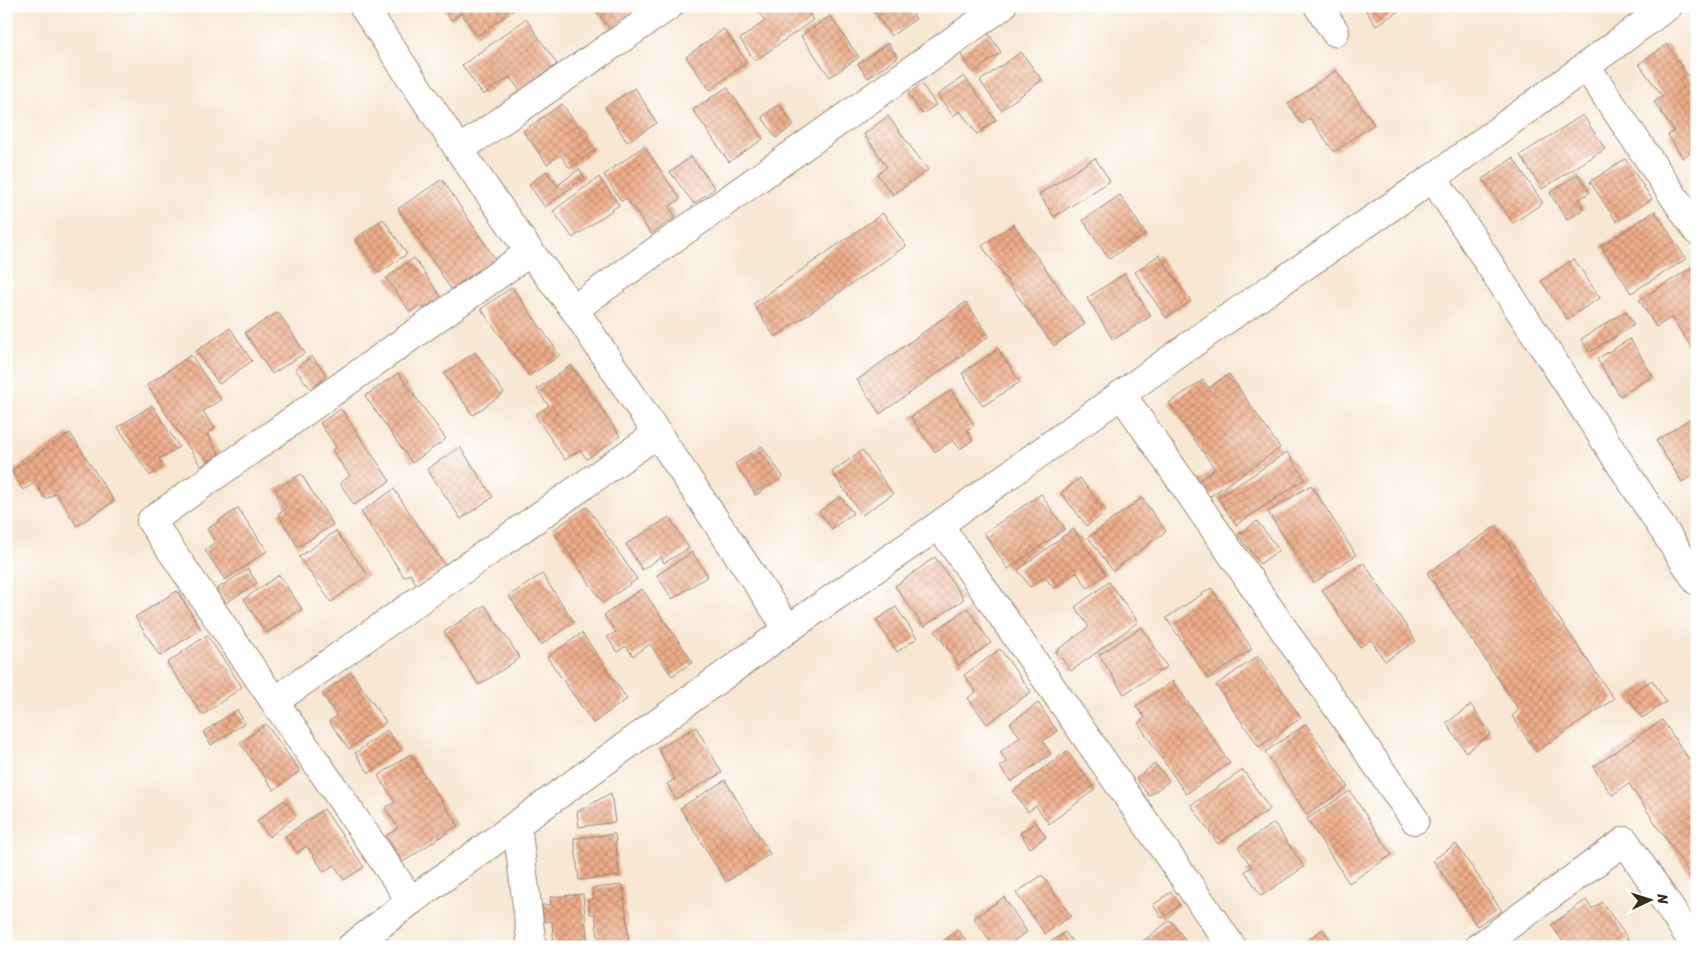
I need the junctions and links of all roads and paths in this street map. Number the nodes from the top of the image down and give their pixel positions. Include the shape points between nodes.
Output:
1 (363, 6) edge
2 (669, 6) edge
3 (1002, 6) edge
4 (1318, 6) edge
5 (1652, 11) edge
6 (1335, 32) dead end
7 (1586, 66) junction
8 (459, 150) junction
9 (1433, 178) junction
10 (1697, 232) edge
11 (530, 252) junction
12 (574, 309) junction
13 (1122, 395) junction
14 (657, 434) junction
15 (939, 525) junction
16 (1697, 581) edge
17 (788, 629) junction
18 (275, 701) junction
19 (1416, 820) dead end
20 (518, 826) junction
21 (411, 901) junction
22 (351, 947) edge
23 (532, 947) edge
24 (1232, 947) edge
25 (1480, 947) edge
26 (1696, 947) edge

1 - 8 street
2 - 8 street
3 - 12 street
4 - 6 street
5 - 7 street
7 - 9 street
7 - 10 street
8 - 11 street
9 - 13 street
9 - 16 street
11 - 12 street
11 - 18 street via 151,521
12 - 14 street
13 - 15 street
13 - 19 street
14 - 17 street
14 - 18 street
15 - 17 street
15 - 24 street
17 - 20 street
18 - 21 street
20 - 21 street
20 - 23 street
21 - 22 street
25 - 26 street via 1625,841

